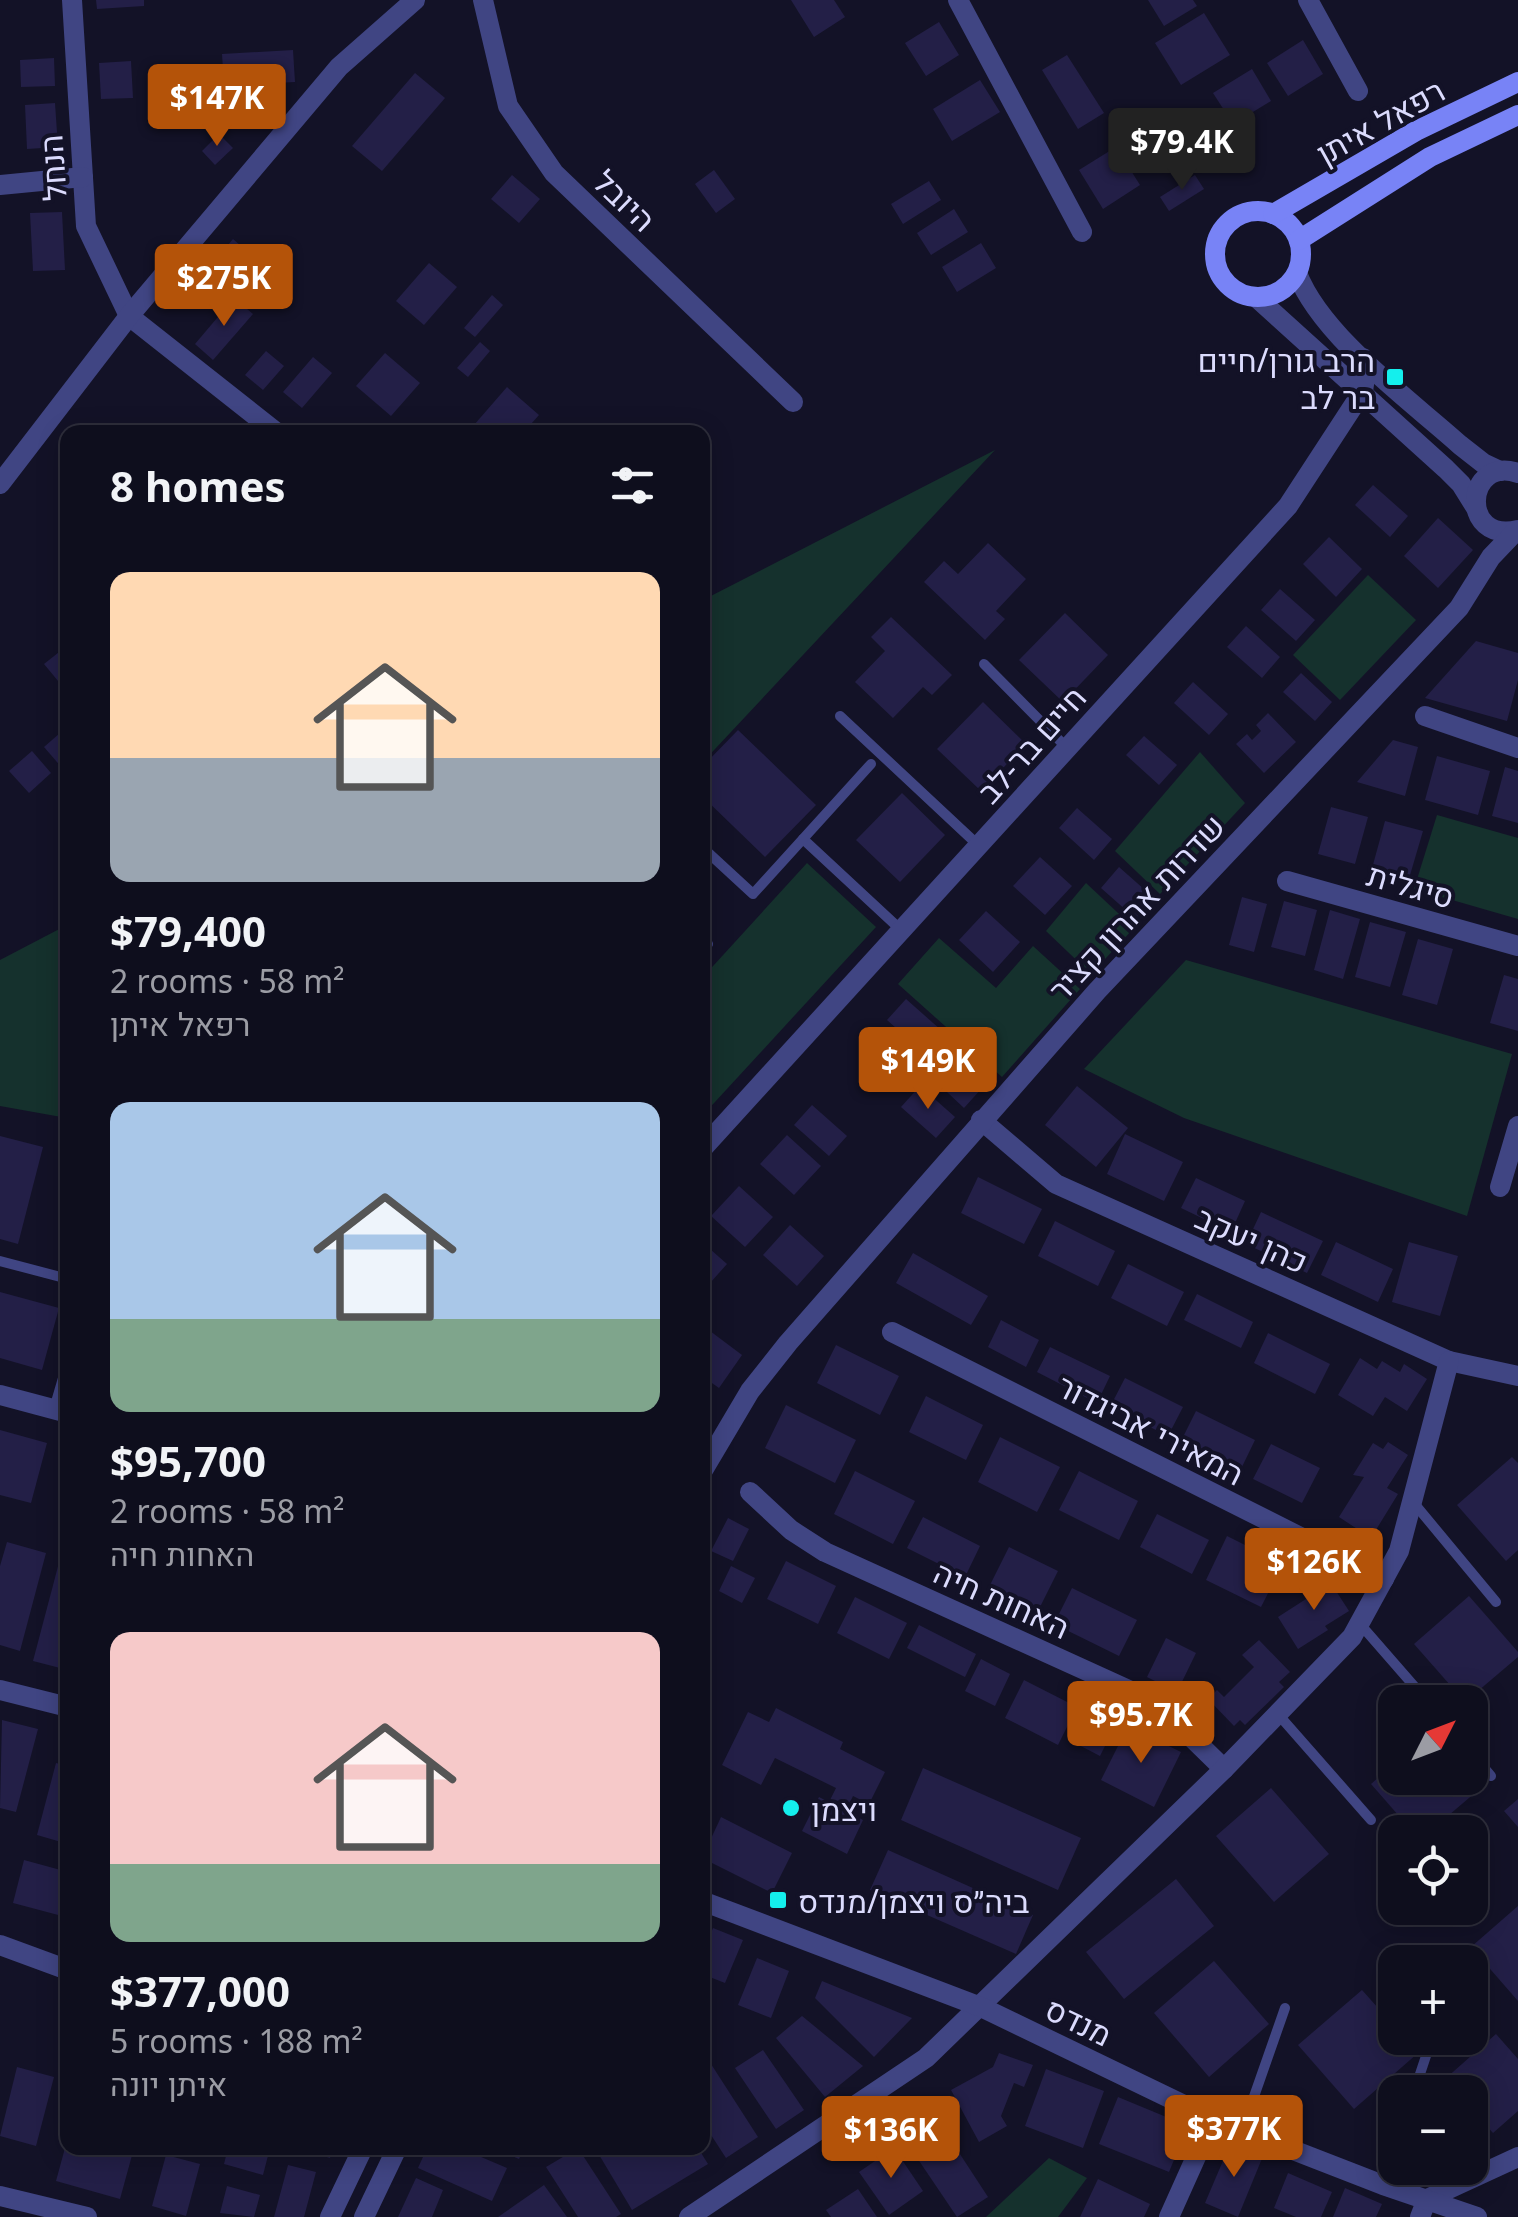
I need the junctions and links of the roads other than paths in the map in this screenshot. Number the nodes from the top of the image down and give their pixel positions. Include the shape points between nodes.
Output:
1 (72, 0) edge
2 (414, 0) edge
3 (483, 0) edge
4 (958, 0) edge
5 (1308, 0) edge
6 (1518, 82) edge
7 (1358, 91) dead end
8 (1518, 115) edge
9 (83, 176) junction
10 (0, 186) edge
11 (1274, 214) junction
12 (1082, 232) dead end
13 (1299, 240) junction
14 (1297, 273) junction
15 (1256, 297) junction
16 (130, 316) junction
17 (1363, 358) junction
18 (1363, 391) junction
19 (793, 402) dead end
20 (267, 425) edge
21 (1509, 472) edge
22 (0, 484) edge
23 (1478, 512) junction
24 (1517, 530) edge
25 (1477, 580) junction
26 (984, 664) dead end
27 (840, 716) dead end
28 (1426, 716) dead end
29 (1068, 748) junction
30 (1518, 748) edge
31 (872, 764) dead end
32 (803, 839) junction
33 (978, 846) junction
34 (710, 854) edge
35 (1288, 881) dead end
36 (902, 930) junction
37 (1518, 946) edge
38 (981, 1120) junction
39 (1518, 1126) edge
40 (710, 1140) edge
41 (1500, 1188) dead end
42 (0, 1261) edge
43 (60, 1277) edge
44 (892, 1332) dead end
45 (1448, 1361) junction
46 (1518, 1376) edge
47 (0, 1395) edge
48 (60, 1411) edge
49 (710, 1458) edge
50 (750, 1492) dead end
51 (1412, 1501) junction
52 (1384, 1579) junction
53 (1496, 1602) dead end
54 (1360, 1624) junction
55 (1413, 1685) edge
56 (0, 1690) edge
57 (60, 1706) edge
58 (1277, 1712) junction
59 (1224, 1769) junction
60 (1488, 1771) edge
61 (1492, 1776) dead end
62 (1371, 1820) dead end
63 (710, 1905) edge
64 (0, 1945) edge
65 (60, 1967) edge
66 (982, 2007) junction
67 (1285, 2008) dead end
68 (1214, 2118) junction
69 (1243, 2128) junction
70 (359, 2155) edge
71 (394, 2155) edge
72 (1518, 2156) edge
73 (1378, 2183) edge
74 (1383, 2185) edge
75 (0, 2196) edge
76 (1424, 2208) edge
77 (87, 2217) edge
78 (330, 2217) edge
79 (364, 2217) edge
80 (689, 2217) edge
81 (1169, 2217) edge
82 (1477, 2217) edge

1 - 9 street, הנחל
2 - 16 street via 339,67
3 - 19 street, היובל via 508,106 554,174
4 - 12 street
5 - 7 street
6 - 11 main road, רפאל איתן via 1416,131
8 - 13 main road, רפאל איתן via 1430,157
9 - 10 street
9 - 16 street, הנחל via 86,226
11 - 13 main road
11 - 15 main road via 1236,216 1215,249 1228,285
13 - 14 main road
14 - 15 main road via 1275,294
14 - 17 street via 1326,322
15 - 18 street
16 - 20 street, הנחל
16 - 22 street
17 - 18 street
17 - 21 street via 1483,464
18 - 23 street via 1461,484
18 - 29 street, חיים בר-לב via 1288,506
21 - 23 street via 1483,480
23 - 24 street via 1495,530
23 - 25 street via 1484,549
24 - 25 street, שדרות אהרון קציר
25 - 38 street, שדרות אהרון קציר via 1459,608
26 - 29 lane
27 - 33 lane
28 - 30 street
29 - 33 street, חיים בר-לב
31 - 32 lane
32 - 34 lane via 753,894
32 - 36 lane
33 - 36 street, חיים בר-לב
35 - 37 street, סיגלית
36 - 40 street, חיים בר-לב
38 - 45 street, כהן יעקב via 1056,1184
38 - 49 street, שדרות אהרון קציר via 788,1342
39 - 41 street
42 - 43 lane
44 - 52 street, המאירי אביגדור
45 - 46 street, כהן יעקב
45 - 51 street
47 - 48 street
50 - 59 street, האחות חיה via 824,1552 1142,1697
51 - 52 street
51 - 53 lane
52 - 54 street
54 - 55 lane
54 - 58 street
56 - 57 street
58 - 59 street
58 - 62 lane
59 - 66 street
60 - 61 lane
63 - 66 street, מנדס
64 - 65 street
66 - 68 street, מנדס
66 - 80 street via 926,2058
67 - 69 lane
68 - 69 street, מנדס
68 - 81 street
69 - 73 street, מנדס
70 - 78 street
71 - 79 street
72 - 76 street
74 - 76 street, מנדס
75 - 77 street
76 - 82 street, מנדס

